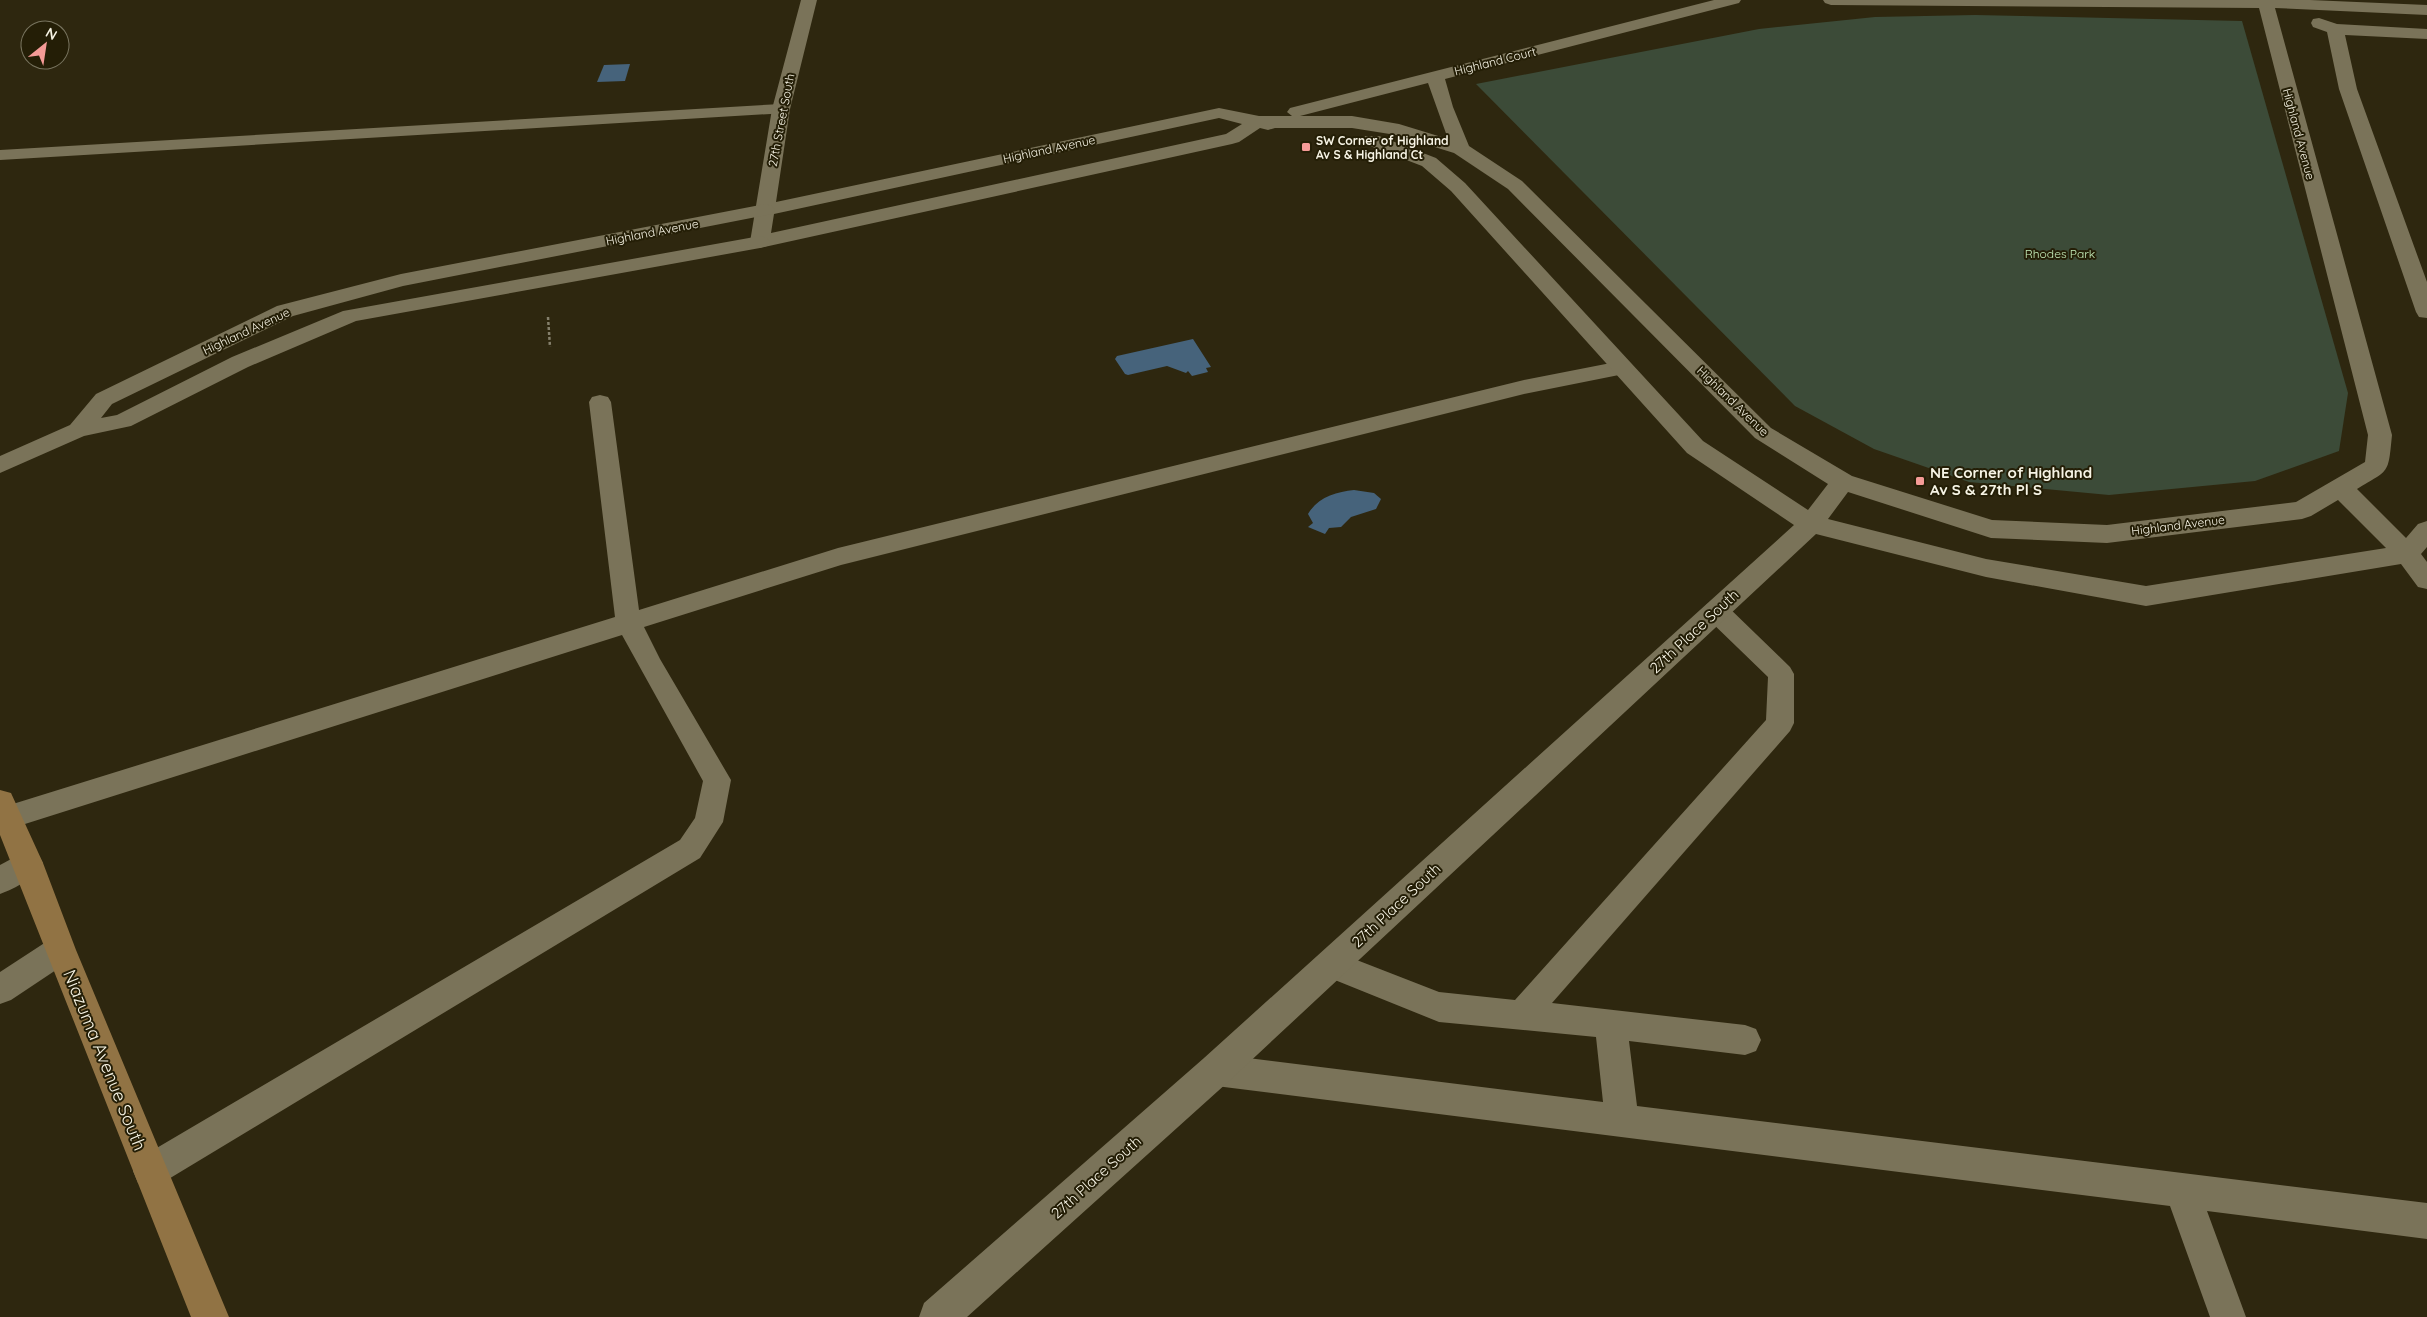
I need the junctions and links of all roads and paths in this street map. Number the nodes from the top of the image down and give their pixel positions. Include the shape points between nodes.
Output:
1 (809, 0) edge
2 (1733, 0) edge
3 (1831, 0) edge
4 (1979, 1) edge
5 (2265, 1) edge
6 (2427, 10) edge
7 (2335, 30) junction
8 (2427, 34) edge
9 (1435, 76) junction
10 (781, 109) junction
11 (1257, 122) junction
12 (1461, 149) junction
13 (0, 155) edge
14 (765, 210) junction
15 (760, 242) junction
16 (548, 311) dead end
17 (2427, 312) edge
18 (550, 347) dead end
19 (1621, 368) junction
20 (600, 402) dead end
21 (78, 430) junction
22 (0, 466) edge
23 (1844, 482) junction
24 (2341, 488) junction
25 (1811, 524) junction
26 (2427, 530) edge
27 (2406, 554) junction
28 (2427, 580) edge
29 (1716, 611) junction
30 (628, 621) junction
31 (3, 810) edge
32 (28, 863) junction
33 (0, 881) edge
34 (60, 950) junction
35 (1331, 964) junction
36 (0, 990) edge
37 (1522, 1015) junction
38 (1611, 1024) junction
39 (1745, 1040) dead end
40 (1216, 1070) junction
41 (1622, 1122) junction
42 (150, 1171) junction
43 (2181, 1189) junction
44 (2427, 1222) edge
45 (210, 1317) edge
46 (938, 1317) edge
47 (2228, 1317) edge

1 - 10 street, 27th Street South
2 - 9 street, Highland Court
3 - 4 street
4 - 5 street
5 - 6 street
5 - 7 street
5 - 24 street, Highland Avenue via 2380,435 2377,466
7 - 8 street
7 - 17 street via 2348,89
9 - 11 street, Highland Court
9 - 12 street
10 - 13 lane
10 - 14 street, 27th Street South
11 - 12 street, Highland Avenue via 1352,122 1399,130
11 - 14 street, Highland Avenue via 1219,113
11 - 15 street, Highland Avenue via 1232,138
11 - 19 street, Highland Avenue via 1377,141 1428,162 1458,186
12 - 23 street, Highland Avenue via 1515,184 1763,433
14 - 15 street, 27th Street South
14 - 21 street, Highland Avenue via 401,280 285,311 104,399
15 - 21 street, Highland Avenue via 351,316 240,362 123,422
16 - 18 path
19 - 25 street, Highland Avenue via 1695,447
19 - 30 lane via 1514,389 1031,507 838,557
20 - 30 lane
21 - 22 street, Highland Avenue
23 - 24 street, Highland Avenue via 1991,529 2107,534 2302,510
23 - 25 street, 27th Place South
24 - 27 street
25 - 27 street, Highland Avenue via 1986,568 2146,596
25 - 29 street, 27th Place South
26 - 27 street
27 - 28 street
29 - 35 street, 27th Place South
29 - 37 lane via 1781,674 1780,722
30 - 31 lane
30 - 42 lane via 717,780 709,822 690,849
31 - 32 main road, Niazuma Avenue South
32 - 33 lane
32 - 34 main road, Niazuma Avenue South
34 - 36 lane
34 - 42 main road, Niazuma Avenue South
35 - 37 lane via 1439,1007
35 - 40 street, 27th Place South
37 - 38 lane
38 - 39 lane
38 - 41 lane
40 - 41 lane
40 - 46 street, 27th Place South
41 - 43 lane
42 - 45 main road, Niazuma Avenue South
43 - 44 lane
43 - 47 lane

